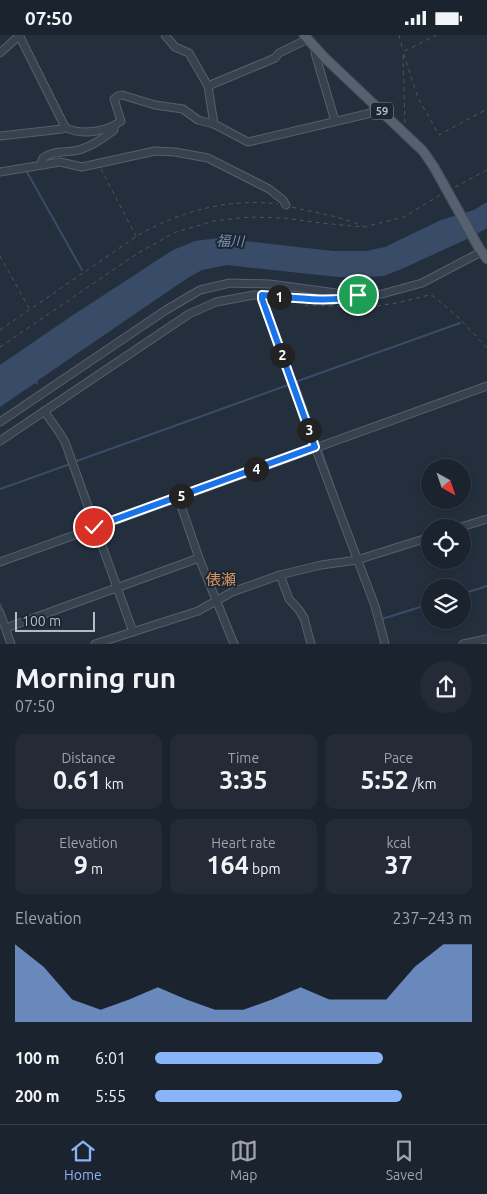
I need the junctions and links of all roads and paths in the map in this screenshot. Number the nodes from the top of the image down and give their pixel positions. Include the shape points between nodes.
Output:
1 (20, 35) edge
2 (165, 35) edge
3 (399, 35) edge
4 (437, 35) edge
5 (306, 37) edge
6 (316, 49) junction
7 (403, 52) junction
8 (0, 53) edge
9 (208, 86) junction
10 (380, 109) junction
11 (487, 109) edge
12 (335, 121) junction
13 (214, 124) junction
14 (114, 126) junction
15 (65, 127) junction
16 (402, 130) junction
17 (0, 136) edge
18 (41, 164) junction
19 (98, 164) junction
20 (487, 170) edge
21 (0, 172) edge
22 (449, 192) junction
23 (286, 205) junction
24 (364, 227) junction
25 (137, 236) junction
26 (482, 253) edge
27 (0, 256) edge
28 (262, 295) junction
29 (358, 295) junction
30 (300, 304) dead end
31 (30, 310) junction
32 (0, 331) edge
33 (0, 347) edge
34 (487, 348) edge
35 (487, 386) edge
36 (44, 411) junction
37 (0, 422) edge
38 (0, 441) edge
39 (315, 447) junction
40 (178, 497) junction
41 (487, 519) edge
42 (471, 524) edge
43 (94, 527) junction
44 (421, 540) edge
45 (199, 558) junction
46 (357, 560) junction
47 (0, 562) edge
48 (280, 575) junction
49 (116, 587) junction
50 (216, 600) junction
51 (0, 613) edge
52 (6, 628) junction
53 (133, 632) junction
54 (487, 639) edge
55 (11, 644) edge
56 (95, 644) edge
57 (234, 644) edge
58 (311, 644) edge
59 (384, 644) edge
60 (463, 644) edge

1 - 8 street
1 - 15 street
2 - 9 street via 175,47 189,53
3 - 7 path
4 - 7 path
5 - 6 main road, 59
5 - 9 street via 275,58
6 - 10 main road, 59
6 - 12 street
7 - 11 path via 418,98 439,135
7 - 16 path via 405,122
9 - 13 street
10 - 12 street
10 - 16 main road, 59
12 - 13 street via 251,142
13 - 14 street via 198,120 177,107 155,105 122,95 114,99 120,121
14 - 15 street via 90,132
14 - 18 street via 114,130 87,147 58,151 43,158
15 - 17 street
16 - 22 main road, 59 via 429,158
18 - 19 street via 60,162 82,167
18 - 21 street
19 - 23 street via 155,151 199,155 258,182 277,194
19 - 25 path
20 - 22 path
22 - 24 path via 404,217
22 - 26 main road, 59
23 - 24 path via 347,219
23 - 25 path via 264,202 202,209 157,224
24 - 33 path via 249,217 192,227 165,237 138,253
25 - 31 path
26 - 29 street via 411,287 382,294
27 - 31 path
28 - 29 street via 329,299
28 - 36 street via 225,299 200,308
28 - 39 street
29 - 37 street via 230,283 200,290
30 - 34 path via 368,307 429,295 457,316
31 - 32 path
35 - 39 street
36 - 38 street
36 - 43 street via 64,442
39 - 40 street
39 - 46 street
40 - 43 street
40 - 45 street
41 - 42 street
43 - 47 street
43 - 49 street
44 - 46 street
45 - 49 street
45 - 50 street
46 - 48 street
46 - 59 street via 375,606
48 - 50 street
48 - 58 street via 289,599 304,618
49 - 52 street
49 - 53 street
50 - 53 street via 198,611
50 - 57 street
51 - 52 street
52 - 55 street
53 - 56 street
54 - 60 street

